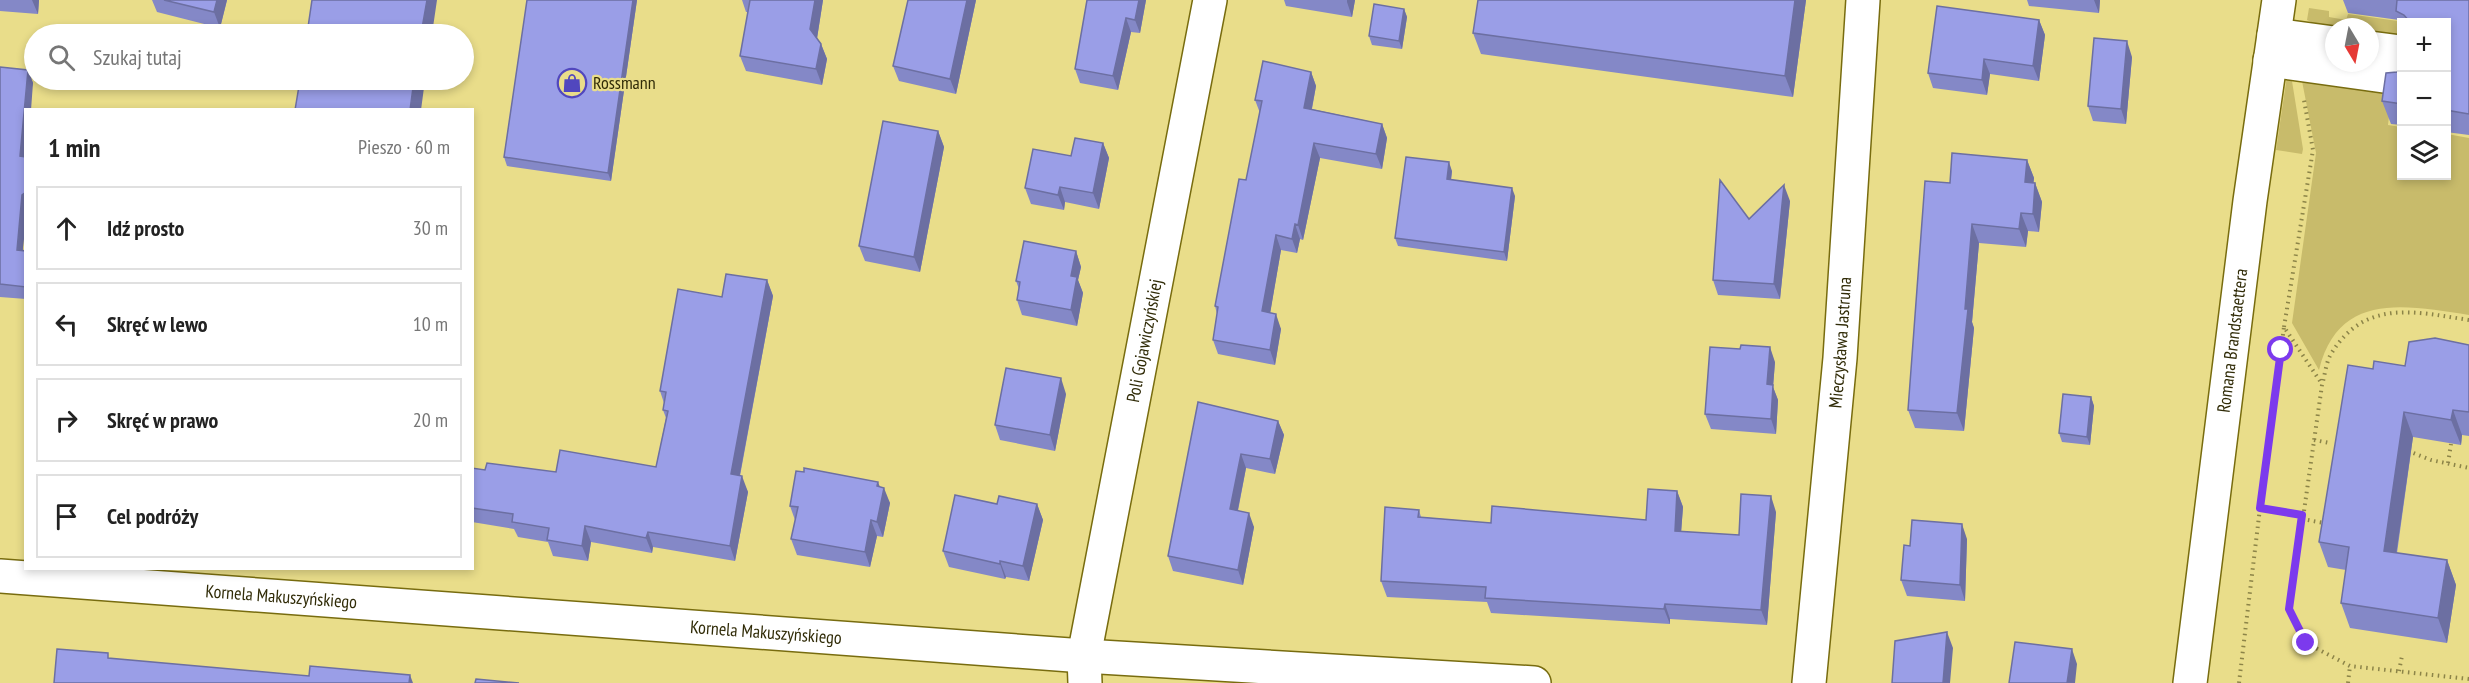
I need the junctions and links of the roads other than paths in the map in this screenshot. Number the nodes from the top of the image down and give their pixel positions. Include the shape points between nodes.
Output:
1 (1210, 0) edge
2 (1863, 0) edge
3 (2279, 0) edge
4 (2325, 44) edge
5 (2272, 48) junction
6 (2379, 53) edge
7 (2397, 64) edge
8 (2397, 65) edge
9 (0, 576) edge
10 (1085, 669) edge
11 (1534, 683) edge
12 (1809, 683) edge
13 (2190, 683) edge

1 - 10 street, Poli Gojawiczyńskiej
2 - 12 street, Mieczysława Jastruna via 1840,358
3 - 5 street, Romana Brandstaettera
4 - 5 street
5 - 8 street
5 - 13 street, Romana Brandstaettera
6 - 7 street
9 - 10 street, Kornela Makuszyńskiego
10 - 11 street, Kornela Makuszyńskiego

